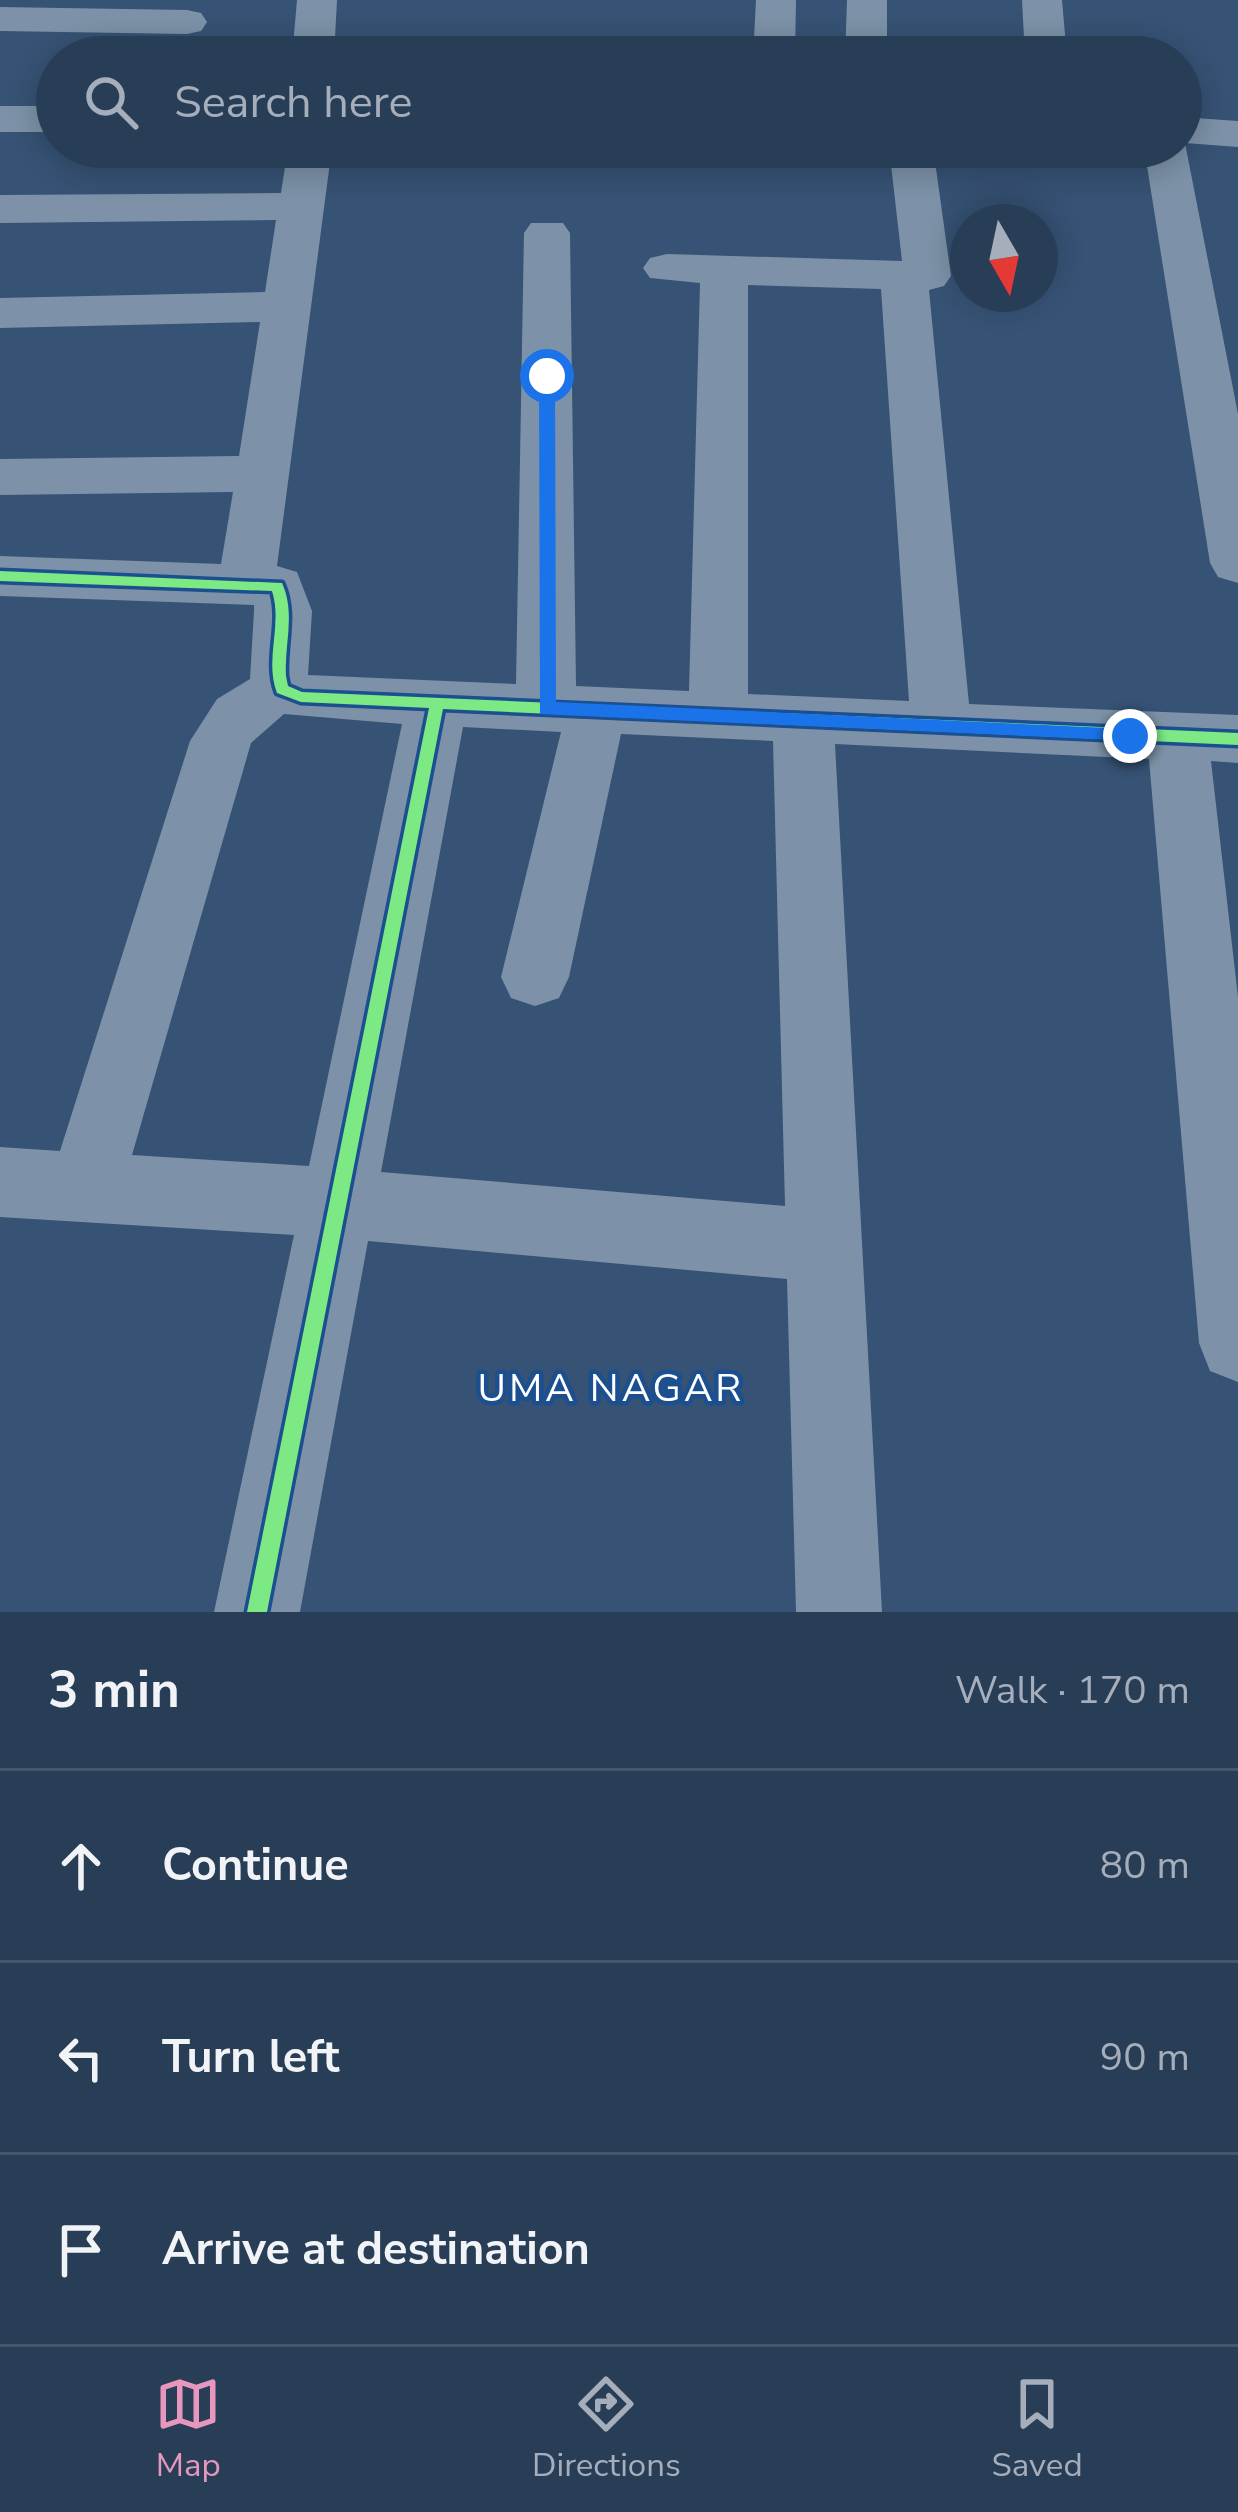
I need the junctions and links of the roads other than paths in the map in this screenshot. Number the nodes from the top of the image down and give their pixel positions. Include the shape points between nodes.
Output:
1 (317, 0) edge
2 (776, 0) edge
3 (867, 0) edge
4 (1042, 0) edge
5 (0, 20) edge
6 (187, 22) dead end
7 (314, 36) edge
8 (775, 36) edge
9 (866, 36) edge
10 (1045, 36) edge
11 (0, 119) edge
12 (36, 119) edge
13 (1202, 131) edge
14 (1238, 134) edge
15 (307, 168) edge
16 (914, 168) edge
17 (1170, 168) edge
18 (302, 206) junction
19 (0, 209) edge
20 (547, 233) dead end
21 (1184, 248) junction
22 (1238, 252) edge
23 (667, 268) dead end
24 (724, 271) junction
25 (904, 279) junction
26 (288, 306) junction
27 (0, 313) edge
28 (263, 474) junction
29 (0, 477) edge
30 (1238, 562) edge
31 (0, 576) edge
32 (247, 580) junction
33 (282, 689) junction
34 (437, 703) junction
35 (571, 710) junction
36 (718, 716) junction
37 (803, 720) junction
38 (941, 727) junction
39 (1208, 738) edge
40 (535, 977) dead end
41 (1224, 1065) edge
42 (0, 1182) edge
43 (86, 1187) junction
44 (338, 1203) junction
45 (1233, 1243) edge
46 (824, 1246) junction
47 (1238, 1343) edge
48 (257, 1612) edge
49 (839, 1612) edge

1 - 7 street
2 - 8 street
3 - 9 street
4 - 10 street
5 - 6 street
11 - 12 street
13 - 14 street
15 - 18 street
16 - 25 street via 930,272
17 - 21 street
18 - 19 street
18 - 26 street
20 - 35 street
21 - 22 street
21 - 30 street
23 - 24 street
24 - 25 street
24 - 36 street
25 - 38 street
26 - 27 street
26 - 28 street
28 - 29 street
28 - 32 street
31 - 32 street
32 - 33 street via 278,586 285,600
33 - 34 street via 301,697
33 - 43 street via 246,706 221,741
34 - 35 street
34 - 44 street
35 - 36 street
35 - 40 street
36 - 37 street
37 - 38 street
37 - 46 street
38 - 39 street
39 - 41 street
41 - 45 street
42 - 43 street
43 - 44 street
44 - 46 street
44 - 48 street
45 - 47 street
46 - 49 street

